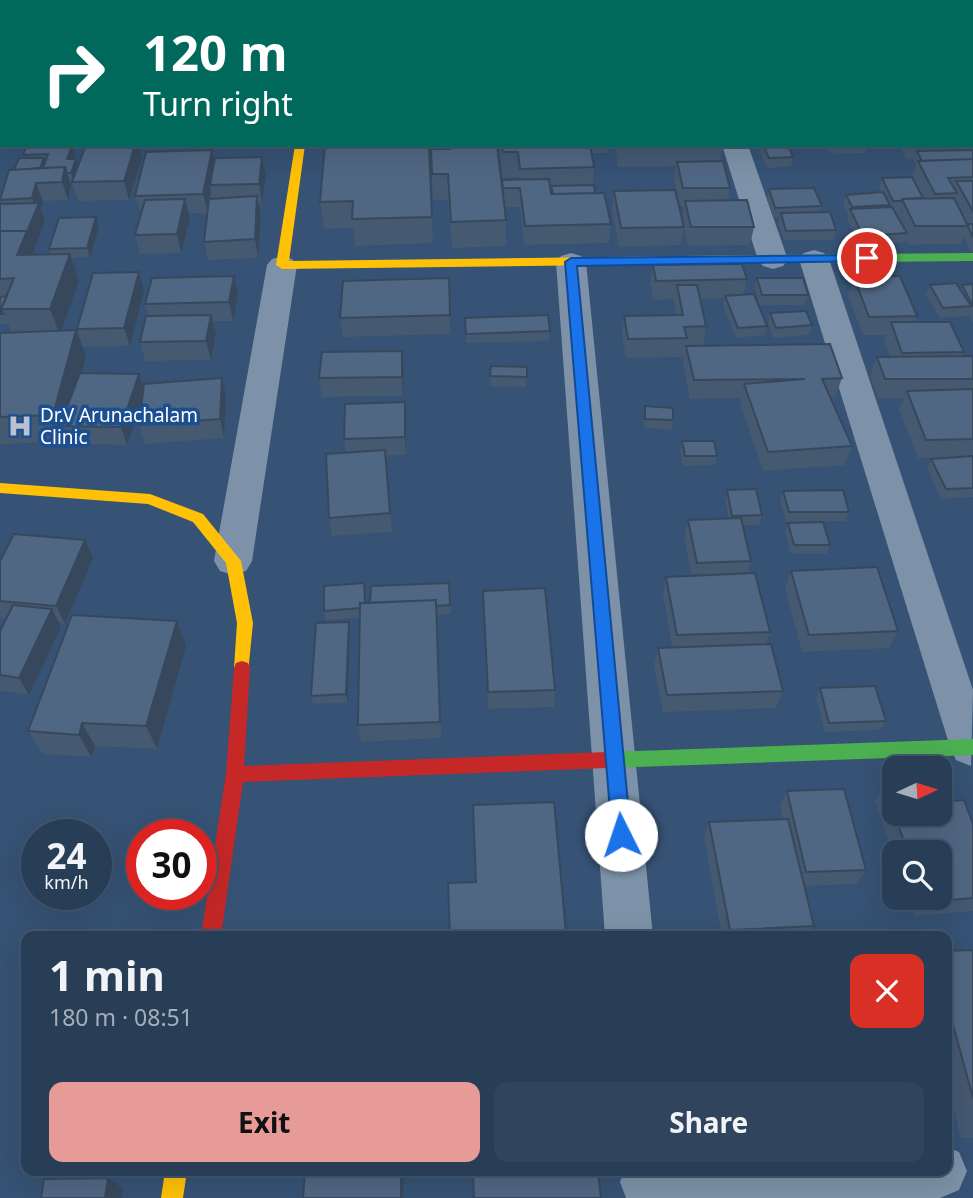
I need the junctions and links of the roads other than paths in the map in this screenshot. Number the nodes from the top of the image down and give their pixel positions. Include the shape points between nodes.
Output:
1 (300, 147) edge
2 (736, 147) edge
3 (973, 257) edge
4 (814, 259) junction
5 (773, 260) junction
6 (571, 262) junction
7 (282, 265) junction
8 (0, 488) edge
9 (233, 561) junction
10 (972, 747) edge
11 (615, 760) junction
12 (235, 774) junction
13 (212, 931) edge
14 (629, 931) edge
15 (973, 1170) edge
16 (952, 1171) edge
17 (175, 1176) edge
18 (828, 1176) edge
19 (648, 1184) edge
20 (172, 1198) edge

1 - 7 street
2 - 5 street
3 - 4 street
4 - 5 street
4 - 10 street
5 - 6 street
6 - 7 street
6 - 11 street
7 - 9 street
8 - 9 street via 150,499 198,518
9 - 12 street via 246,623
10 - 11 street
11 - 12 street
11 - 14 street
12 - 13 street
15 - 16 street
17 - 20 street
18 - 19 street

